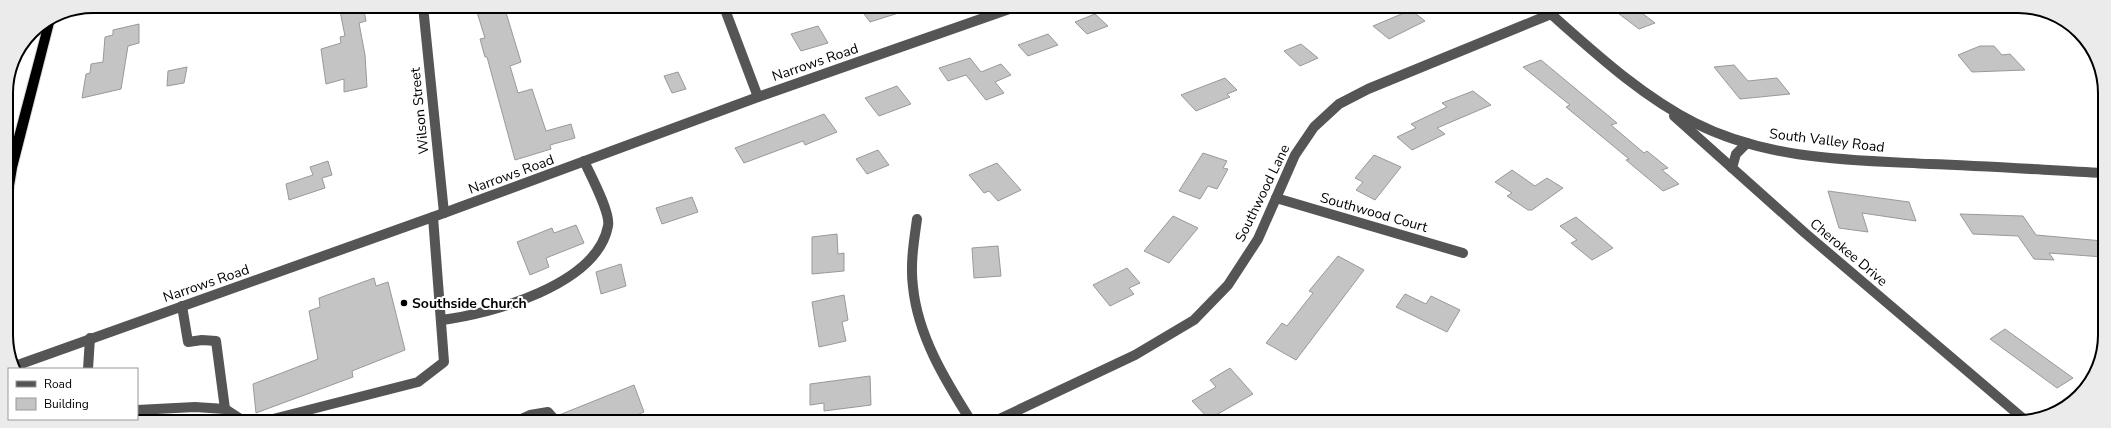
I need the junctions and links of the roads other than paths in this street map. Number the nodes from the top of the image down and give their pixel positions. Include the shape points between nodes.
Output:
1 (424, 13) edge
2 (727, 13) edge
3 (998, 13) edge
4 (1540, 13) edge
5 (1551, 13) edge
6 (48, 28) edge
7 (758, 97) junction
8 (1656, 101) junction
9 (1747, 143) junction
10 (13, 160) edge
11 (584, 162) junction
12 (1732, 168) junction
13 (2098, 173) edge
14 (1276, 198) junction
15 (444, 213) junction
16 (432, 218) junction
17 (917, 219) dead end
18 (1463, 253) dead end
19 (182, 306) junction
20 (441, 320) junction
21 (90, 338) junction
22 (19, 365) edge
23 (88, 368) edge
24 (225, 409) junction
25 (138, 410) edge
26 (234, 415) edge
27 (289, 415) edge
28 (530, 415) edge
29 (551, 415) edge
30 (967, 415) edge
31 (1008, 415) edge
32 (2020, 415) edge

1 - 15 street, Wilson Street
2 - 7 street
3 - 7 street, Narrows Road
4 - 14 street, Southwood Lane via 1339,104 1314,127 1294,155
5 - 8 street, South Valley Road
6 - 10 highway
7 - 11 street, Narrows Road
8 - 9 street, South Valley Road via 1696,124
8 - 12 street, Cherokee Drive
9 - 12 street via 1736,155
9 - 13 street, South Valley Road via 1789,152 1847,159
11 - 15 street, Narrows Road
11 - 20 street via 601,197 609,226 602,245 577,272 542,293 468,317
12 - 32 street, Cherokee Drive
14 - 18 street, Southwood Court
14 - 31 street, Southwood Lane via 1258,239 1228,285 1194,320 1135,355
15 - 16 street, Narrows Road
16 - 19 street, Narrows Road
16 - 20 street
17 - 30 street via 912,265 914,292 927,340 949,387
19 - 21 street, Narrows Road
19 - 24 street via 188,342 216,340
20 - 27 street via 444,362 418,382
21 - 22 street, Narrows Road
21 - 23 street
24 - 25 street via 195,407
24 - 26 street
28 - 29 street via 548,412

